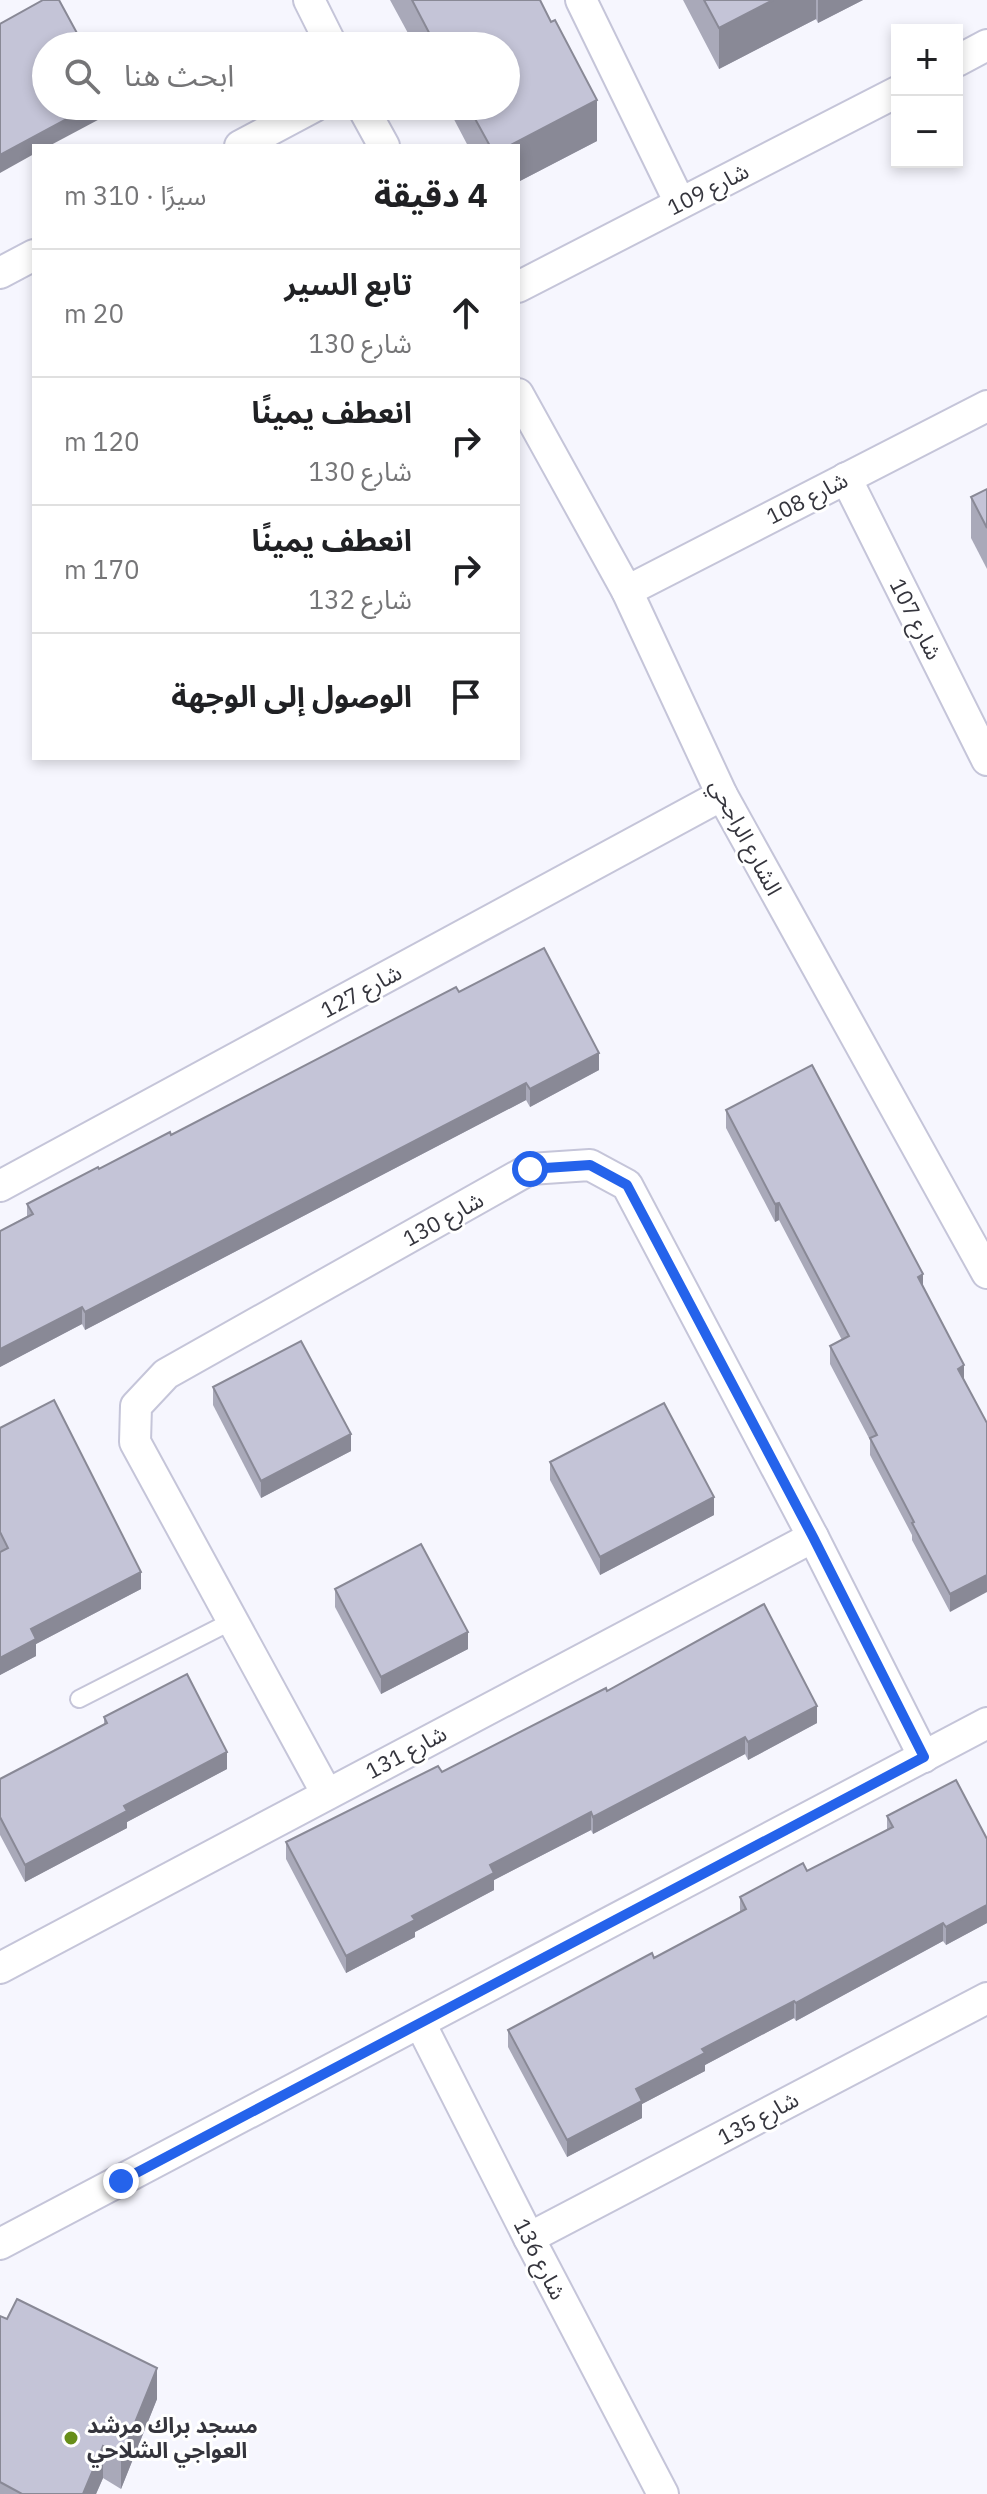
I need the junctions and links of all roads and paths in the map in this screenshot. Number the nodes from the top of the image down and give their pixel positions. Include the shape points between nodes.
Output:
1 (309, 0) edge
2 (581, 0) edge
3 (325, 32) edge
4 (987, 45) edge
5 (963, 58) edge
6 (891, 95) edge
7 (289, 120) edge
8 (370, 120) edge
9 (244, 144) edge
10 (383, 144) edge
11 (680, 203) junction
12 (32, 256) edge
13 (0, 273) edge
14 (520, 286) edge
15 (520, 398) edge
16 (987, 406) edge
17 (846, 478) junction
18 (627, 591) junction
19 (987, 760) edge
20 (722, 795) junction
21 (0, 1186) edge
22 (987, 1273) edge
23 (813, 1537) junction
24 (232, 1621) junction
25 (79, 1699) dead end
26 (987, 1723) edge
27 (924, 1757) junction
28 (327, 1794) junction
29 (0, 1968) edge
30 (987, 1998) edge
31 (420, 2023) junction
32 (529, 2238) junction
33 (0, 2244) edge
34 (663, 2494) edge

1 - 3 street
2 - 11 street
4 - 5 street
6 - 11 street, شارع 109
7 - 9 street
8 - 10 street
11 - 14 street, شارع 109
12 - 13 street
15 - 18 street, الشارع الراجحي
16 - 17 street, شارع 108
17 - 18 street, شارع 108
17 - 19 street, شارع 107
18 - 20 street, الشارع الراجحي
20 - 21 street, شارع 127
20 - 22 street, الشارع الراجحي
23 - 24 street, شارع 130 via 627,1185 590,1165 530,1169 166,1374 136,1406 135,1442
23 - 27 street, شارع 130
23 - 28 street, شارع 131
24 - 25 lane
24 - 28 street, شارع 130
26 - 27 street
27 - 31 street
28 - 29 street, شارع 131
30 - 32 street, شارع 135
31 - 32 street, شارع 136
31 - 33 street
32 - 34 street, شارع 136

